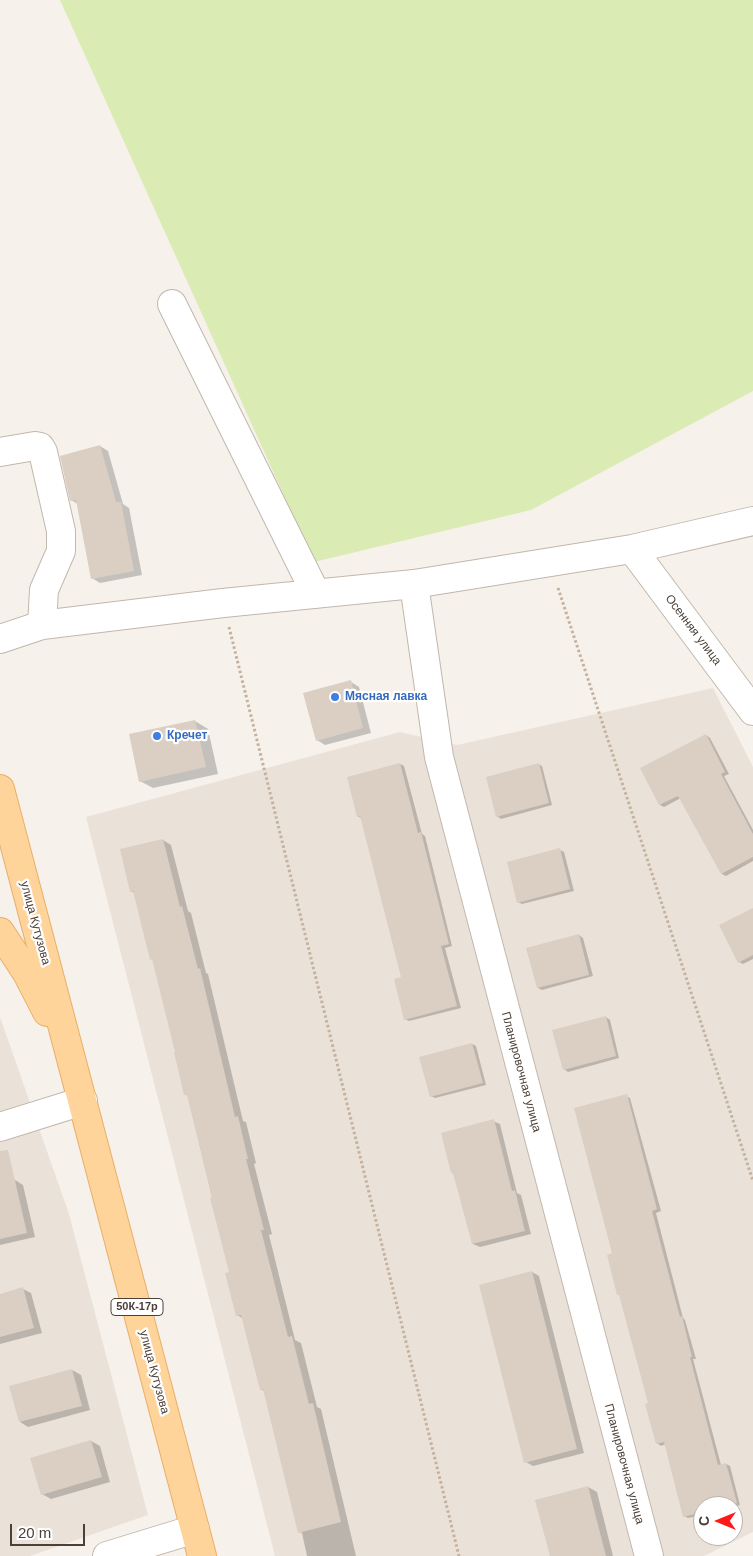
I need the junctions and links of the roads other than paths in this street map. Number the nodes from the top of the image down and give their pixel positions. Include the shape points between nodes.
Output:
1 (172, 304) dead end
2 (0, 452) edge
3 (753, 521) edge
4 (632, 549) junction
5 (414, 584) junction
6 (316, 594) junction
7 (0, 621) edge
8 (42, 625) junction
9 (0, 639) edge
10 (0, 656) edge
11 (753, 711) edge
12 (0, 788) edge
13 (0, 932) edge
14 (71, 1058) junction
15 (83, 1102) junction
16 (0, 1127) edge
17 (195, 1529) junction
18 (107, 1556) edge
19 (202, 1556) edge
20 (649, 1556) edge

1 - 6 street
2 - 8 street via 35,446 40,447 45,460 62,540 61,551 44,590
3 - 4 street
4 - 5 street
4 - 11 street, Осенняя улица
5 - 6 street
5 - 20 street, Планировочная улица via 438,757
6 - 8 street
7 - 8 street
8 - 9 street
8 - 10 street via 5,649
12 - 14 main road, улица Кутузова / 50К-17р
13 - 14 main road, улица Кутузова / 50К-17р via 27,973
14 - 15 main road, улица Кутузова / 50К-17р
15 - 16 street
15 - 17 main road, улица Кутузова / 50К-17р
17 - 18 street
17 - 19 main road, улица Кутузова / 50К-17р

